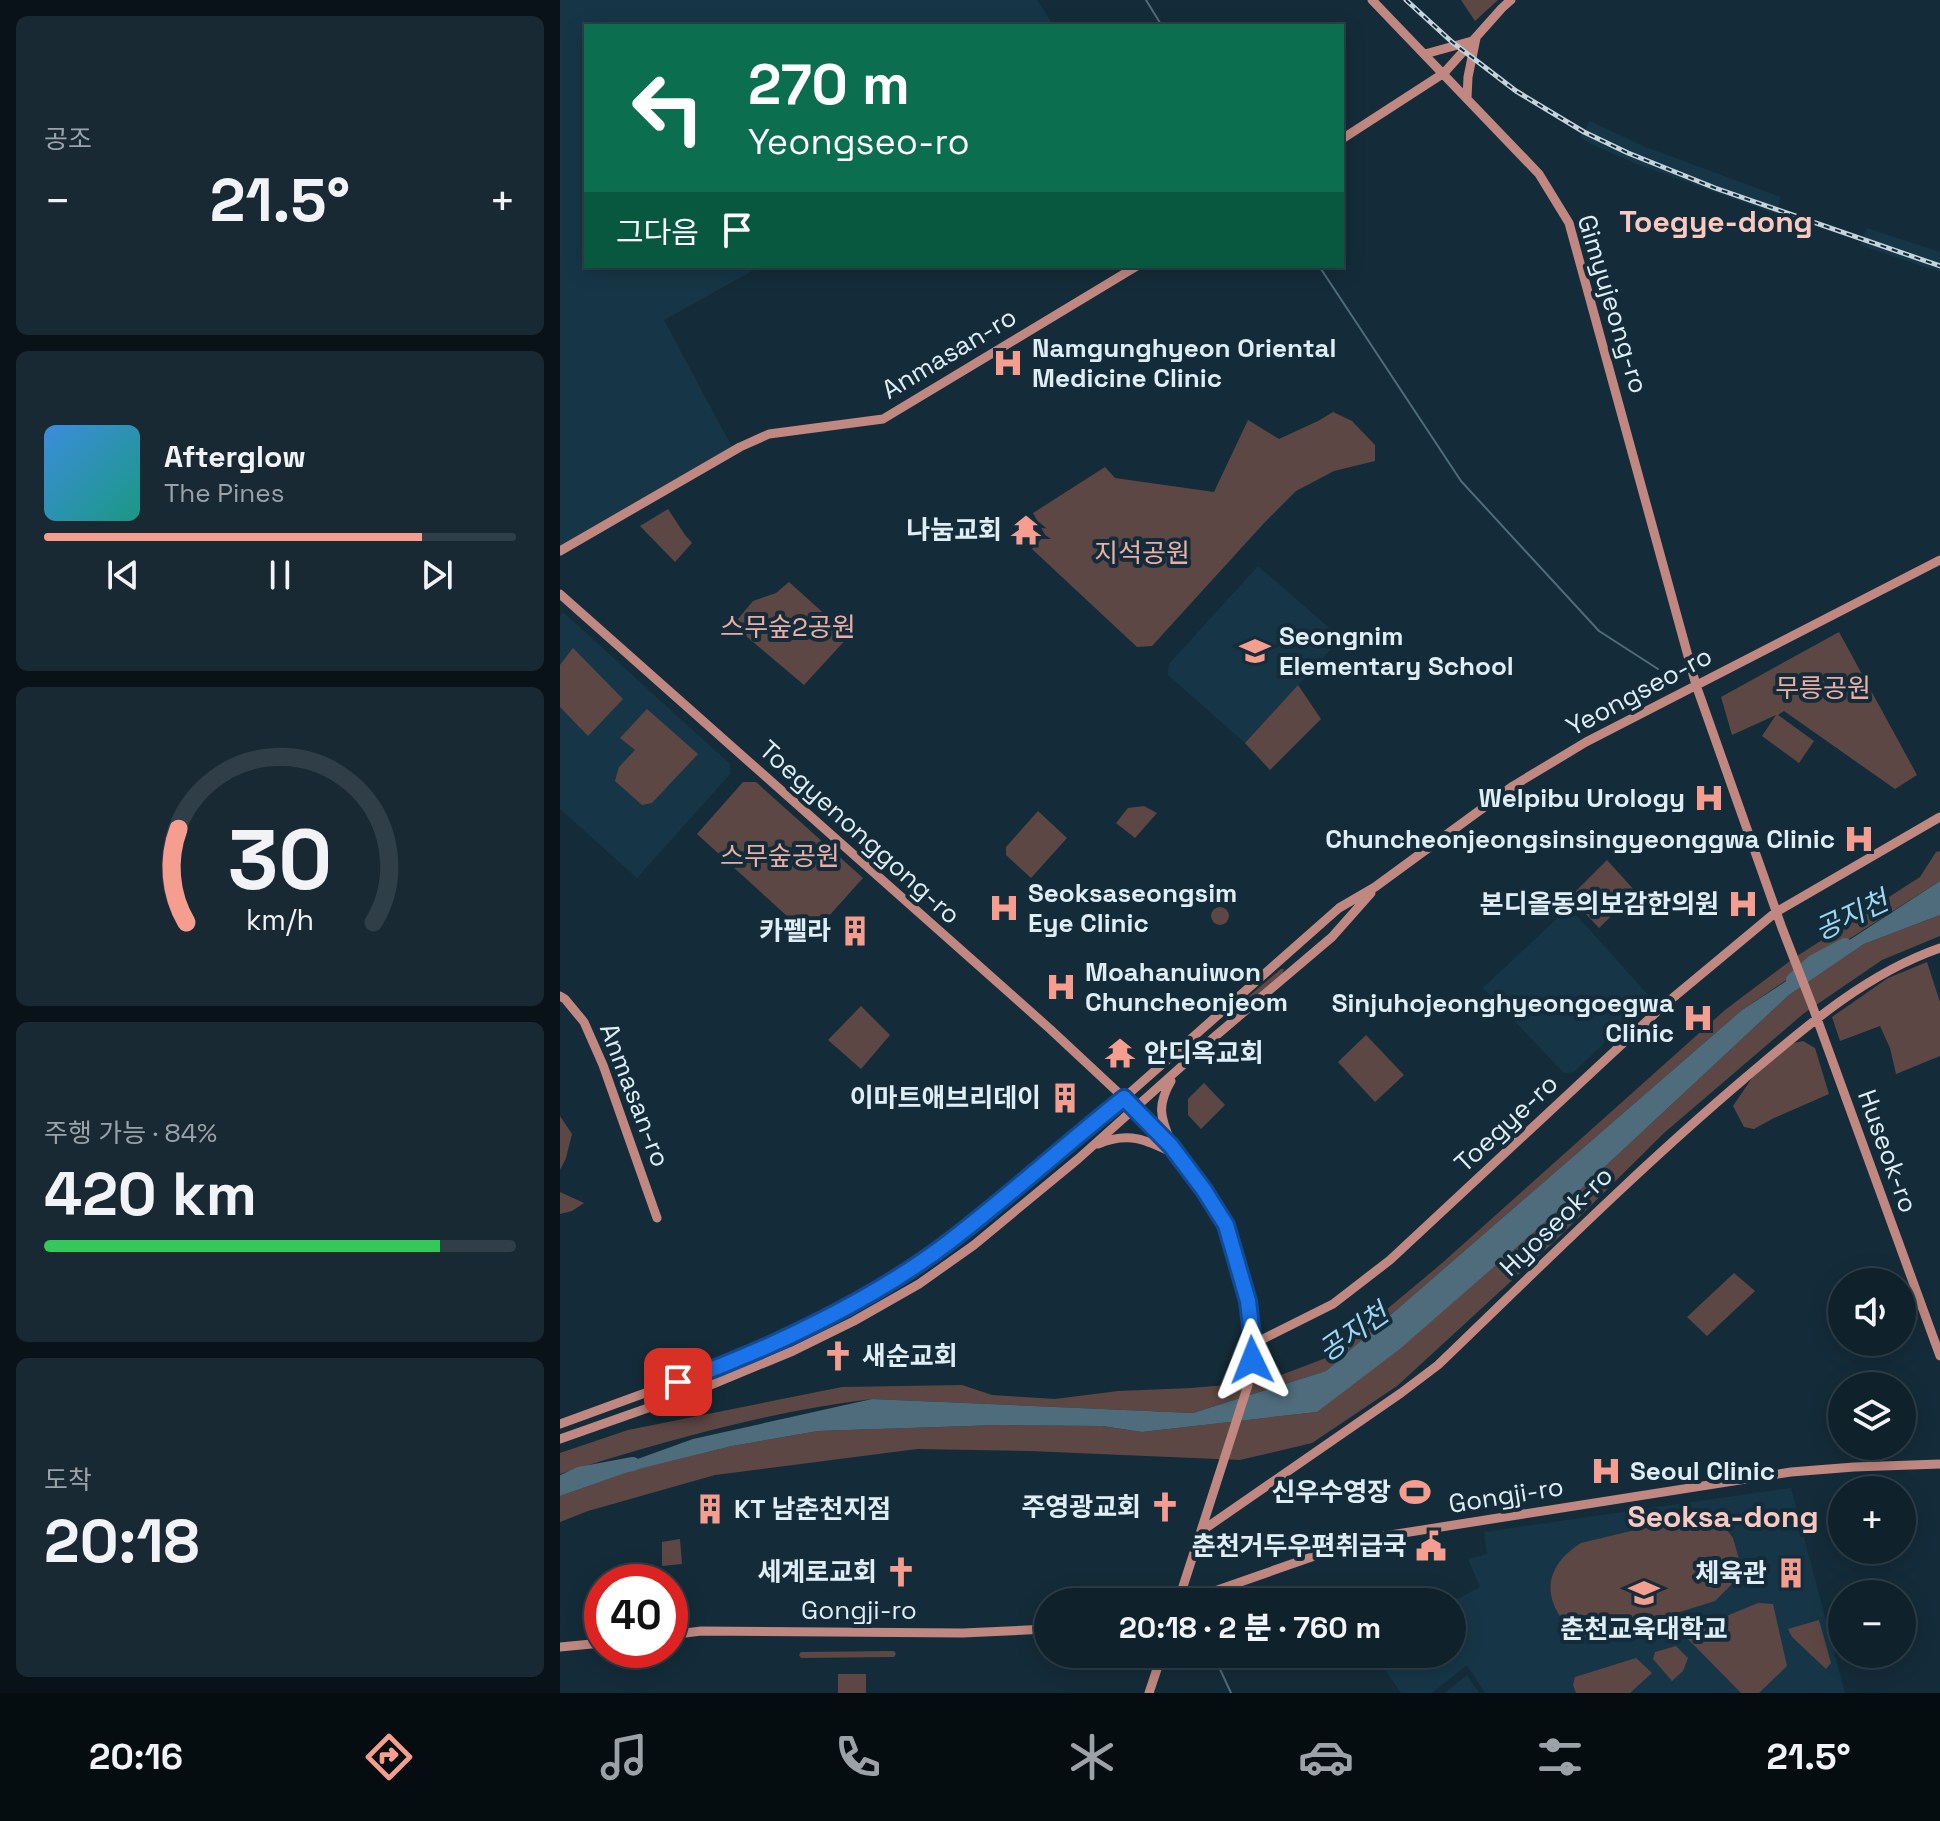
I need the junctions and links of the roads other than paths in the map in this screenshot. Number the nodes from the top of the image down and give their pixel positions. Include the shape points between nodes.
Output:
1 (1372, 0) edge
2 (1511, 0) edge
3 (1474, 39) junction
4 (1425, 54) junction
5 (1444, 73) junction
6 (1467, 98) junction
7 (1344, 138) edge
8 (1134, 268) edge
9 (560, 551) edge
10 (1940, 560) edge
11 (560, 594) edge
12 (1696, 685) junction
13 (1940, 817) edge
14 (1375, 887) junction
15 (1776, 912) junction
16 (1940, 948) edge
17 (560, 996) edge
18 (1816, 1018) junction
19 (1186, 1043) junction
20 (1194, 1055) junction
21 (1176, 1071) junction
22 (1130, 1104) junction
23 (1092, 1147) junction
24 (1060, 1151) junction
25 (1178, 1156) junction
26 (1069, 1166) junction
27 (657, 1218) dead end
28 (1253, 1344) junction
29 (764, 1346) junction
30 (1940, 1356) edge
31 (768, 1361) junction
32 (678, 1382) junction
33 (681, 1396) junction
34 (560, 1424) edge
35 (560, 1439) edge
36 (1938, 1464) edge
37 (1203, 1530) junction
38 (1185, 1588) edge
39 (1222, 1588) edge
40 (1034, 1630) edge
41 (688, 1633) edge
42 (584, 1645) edge
43 (560, 1647) edge
44 (1157, 1669) edge
45 (1149, 1693) edge

1 - 4 street, Gimyujeong-ro
2 - 3 street
3 - 4 street
3 - 5 street
3 - 6 street
4 - 5 street, Gimyujeong-ro
5 - 6 street, Gimyujeong-ro
5 - 7 street
6 - 12 street, Gimyujeong-ro via 1539,174 1569,223
8 - 9 street, Anmasan-ro via 883,419 769,434
10 - 12 street, Yeongseo-ro
11 - 22 street, Toegyenonggong-ro
12 - 14 street, Yeongseo-ro via 1513,786
12 - 15 street
13 - 15 street, Toegye-ro
14 - 19 street, Yeongseo-ro via 1339,908
14 - 20 street, Yeongseo-ro via 1332,937
15 - 18 street, Huseok-ro
15 - 28 street, Toegye-ro via 1663,1006 1390,1260 1333,1304
16 - 18 street, Hyoseok-ro via 1913,958
17 - 27 street, Anmasan-ro via 592,1039
18 - 30 street, Huseok-ro
18 - 37 street, Hyoseok-ro via 1671,1141 1438,1365
19 - 20 street via 1185,1053
19 - 22 street, Yeongseo-ro
20 - 21 street, Yeongseo-ro
21 - 22 street, Yeongseo-ro
21 - 25 street via 1161,1103 1164,1126
22 - 23 street, Yeongseo-ro
22 - 24 street, Yeongseo-ro
22 - 25 street, Toegyenonggong-ro
23 - 25 street via 1133,1137
23 - 26 street, Yeongseo-ro
24 - 26 street via 1071,1154
24 - 29 street, Yeongseo-ro via 905,1273
25 - 28 street via 1226,1225 1248,1301
26 - 31 street, Yeongseo-ro via 919,1284
28 - 37 street via 1248,1385
29 - 31 street via 761,1356
29 - 32 street, Yeongseo-ro
31 - 33 street, Yeongseo-ro
32 - 33 street via 685,1388
32 - 34 street, Yeongseo-ro
33 - 35 street, Yeongseo-ro
36 - 39 street, Gongji-ro via 1791,1472 1384,1536
37 - 38 street
40 - 41 street, Gongji-ro
42 - 43 street
44 - 45 street

